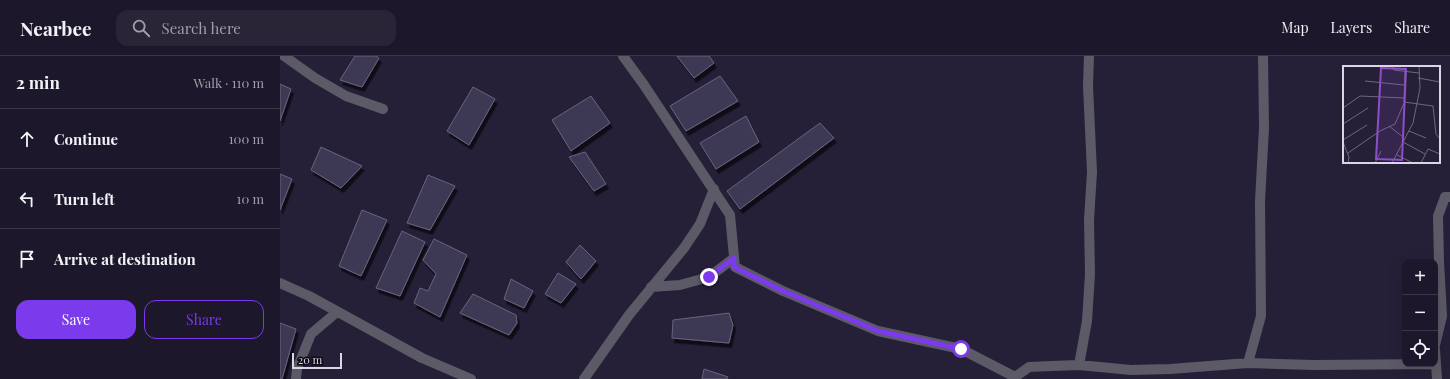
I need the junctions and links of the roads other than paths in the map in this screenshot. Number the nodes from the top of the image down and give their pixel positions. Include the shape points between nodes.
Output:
1 (284, 56) edge
2 (623, 56) edge
3 (1089, 56) edge
4 (1263, 56) edge
5 (383, 109) dead end
6 (714, 189) junction
7 (1450, 197) edge
8 (734, 258) junction
9 (280, 282) edge
10 (652, 287) junction
11 (337, 312) junction
12 (1438, 333) edge
13 (1248, 363) junction
14 (1402, 364) edge
15 (1079, 365) junction
16 (1436, 367) edge
17 (1014, 378) edge
18 (296, 379) edge
19 (471, 379) edge
20 (584, 379) edge
21 (1436, 379) edge

1 - 5 street via 346,96
2 - 6 street
3 - 15 street via 1092,172 1089,220 1090,274 1087,322
4 - 13 street via 1261,316
6 - 8 street via 730,215
6 - 10 street via 700,224
7 - 12 street via 1445,197 1438,216 1442,316
8 - 10 street via 709,277 680,285
8 - 17 street via 734,267 790,294 878,331 961,349
9 - 11 street
10 - 20 street
11 - 18 street via 311,334
11 - 19 street via 422,358
13 - 14 street
13 - 15 street via 1131,370
15 - 17 street via 1029,367
16 - 21 street

